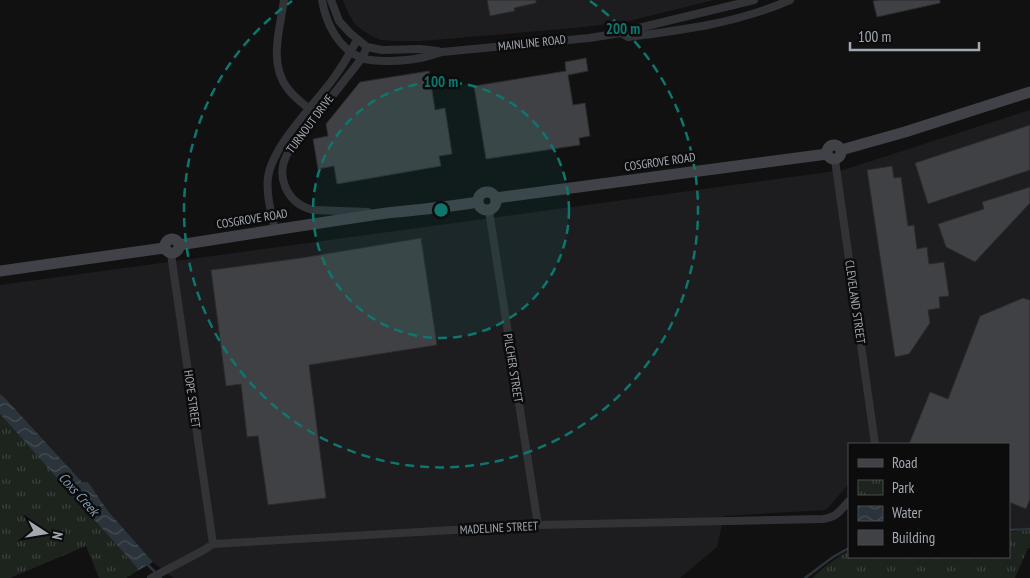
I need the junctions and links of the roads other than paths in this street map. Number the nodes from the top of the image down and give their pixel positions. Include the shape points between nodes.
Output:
1 (284, 0) edge
2 (322, 0) edge
3 (331, 0) edge
4 (754, 0) edge
5 (790, 0) edge
6 (621, 33) junction
7 (357, 40) junction
8 (367, 47) junction
9 (351, 51) junction
10 (442, 52) junction
11 (362, 58) junction
12 (1030, 92) edge
13 (309, 108) junction
14 (317, 115) junction
15 (834, 154) junction
16 (496, 198) junction
17 (478, 202) junction
18 (489, 211) junction
19 (389, 213) junction
20 (275, 229) junction
21 (168, 251) junction
22 (0, 271) edge
23 (875, 443) edge
24 (848, 502) edge
25 (538, 526) junction
26 (213, 544) junction
27 (151, 578) edge

1 - 13 street via 277,52 278,70 288,88
2 - 9 street, MAINLINE ROAD via 331,30
3 - 7 street, MAINLINE ROAD via 339,21
4 - 6 street, MAINLINE ROAD
5 - 6 street, MAINLINE ROAD via 754,14 691,28 628,37
6 - 10 street, MAINLINE ROAD
7 - 8 street, MAINLINE ROAD
7 - 9 street, TURNOUT DRIVE
8 - 10 street, MAINLINE ROAD
8 - 11 street, TURNOUT DRIVE
9 - 11 street, MAINLINE ROAD
9 - 13 street, TURNOUT DRIVE
10 - 11 street, MAINLINE ROAD via 391,61
11 - 14 street, TURNOUT DRIVE
12 - 15 main road, COSGROVE ROAD
13 - 14 street
13 - 20 street, TURNOUT DRIVE via 270,167 267,191
14 - 19 street, TURNOUT DRIVE via 284,162 282,174 290,195 299,205 313,210
15 - 16 main road, COSGROVE ROAD
15 - 23 street, CLEVELAND STREET
16 - 17 main road via 490,192 484,192
16 - 18 main road via 496,206
17 - 18 main road via 483,210
17 - 19 main road, COSGROVE ROAD
18 - 25 street, PILCHER STREET
19 - 20 main road, COSGROVE ROAD
20 - 21 main road, COSGROVE ROAD via 179,245 171,239 165,243
21 - 22 main road
21 - 26 street, HOPE STREET
24 - 25 street, MADELINE STREET via 840,512 823,519
25 - 26 street, MADELINE STREET
26 - 27 street, MADELINE STREET

